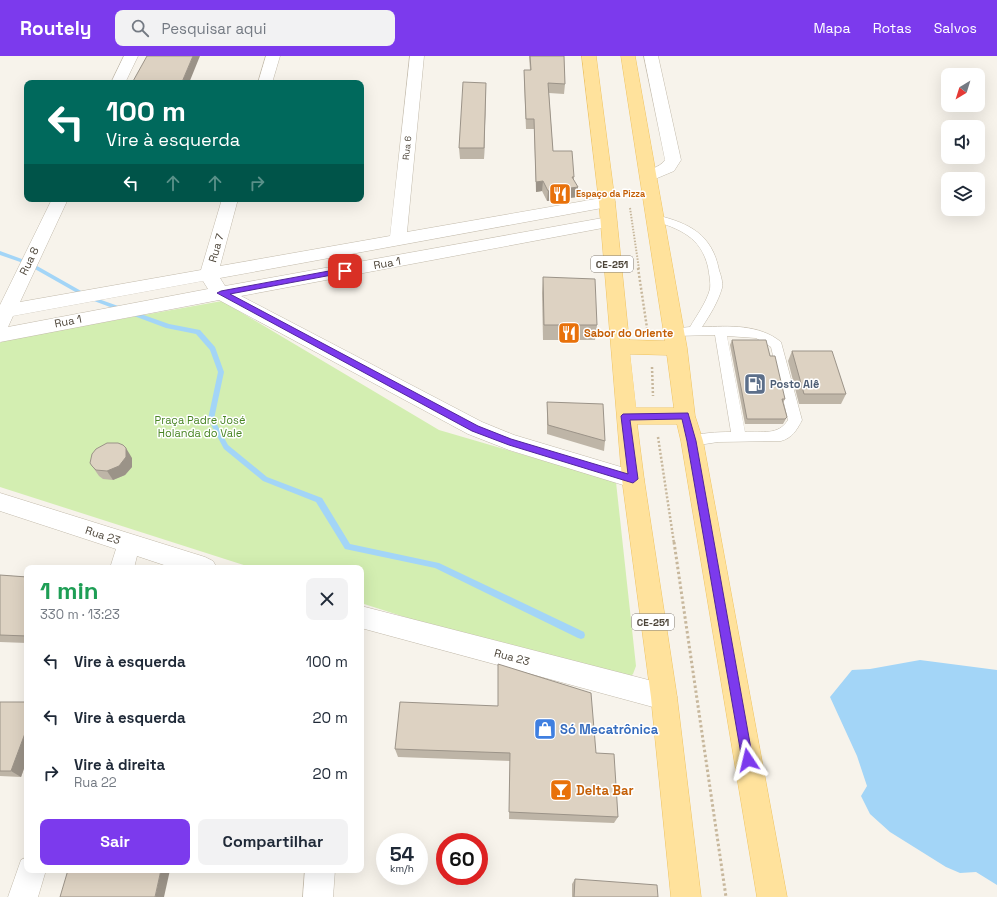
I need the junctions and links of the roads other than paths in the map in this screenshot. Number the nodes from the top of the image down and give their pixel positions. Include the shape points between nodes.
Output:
1 (131, 56) edge
2 (273, 56) edge
3 (416, 56) edge
4 (589, 56) edge
5 (628, 56) edge
6 (651, 56) edge
7 (119, 80) edge
8 (266, 80) edge
9 (650, 176) junction
10 (59, 202) edge
11 (229, 202) edge
12 (607, 202) junction
13 (656, 218) junction
14 (608, 222) junction
15 (398, 240) junction
16 (208, 275) junction
17 (221, 293) junction
18 (2, 316) edge
19 (720, 331) junction
20 (0, 335) edge
21 (682, 337) junction
22 (620, 347) junction
23 (626, 416) junction
24 (685, 416) junction
25 (740, 437) junction
26 (692, 441) junction
27 (633, 479) junction
28 (0, 502) edge
29 (129, 544) junction
30 (123, 565) edge
31 (196, 565) edge
32 (364, 618) edge
33 (664, 697) junction
34 (30, 873) edge
35 (320, 873) edge
36 (23, 897) edge
37 (318, 897) edge
38 (686, 897) edge
39 (772, 897) edge

1 - 7 street
2 - 8 street
3 - 15 street, Rua 6
4 - 12 main road, CE-251
5 - 9 main road
6 - 9 street via 673,160 668,168
9 - 13 main road
10 - 18 street, Rua 8
11 - 16 street, Rua 7
12 - 14 main road, CE-251
12 - 15 street, Rua 1
13 - 21 main road
13 - 21 lane via 676,224 700,239 710,252 716,286 710,301
14 - 17 street, Rua 1
14 - 22 main road, CE-251
15 - 16 street, Rua 1
16 - 17 street, Rua 7
16 - 18 street, Rua 1
17 - 20 street, Rua 1
17 - 27 street via 475,428 509,442
19 - 21 lane
19 - 25 lane
19 - 25 lane via 754,332 769,338 777,345 795,420 781,436
21 - 22 main road via 650,347
21 - 24 main road
22 - 23 main road, CE-251
23 - 24 main road
23 - 27 main road, CE-251
24 - 26 main road
25 - 26 lane
26 - 39 main road
27 - 33 main road, CE-251
28 - 29 street, Rua 23
29 - 30 street
29 - 31 street, Rua 23
32 - 33 street, Rua 23
33 - 38 main road, CE-251
34 - 36 street
35 - 37 street

